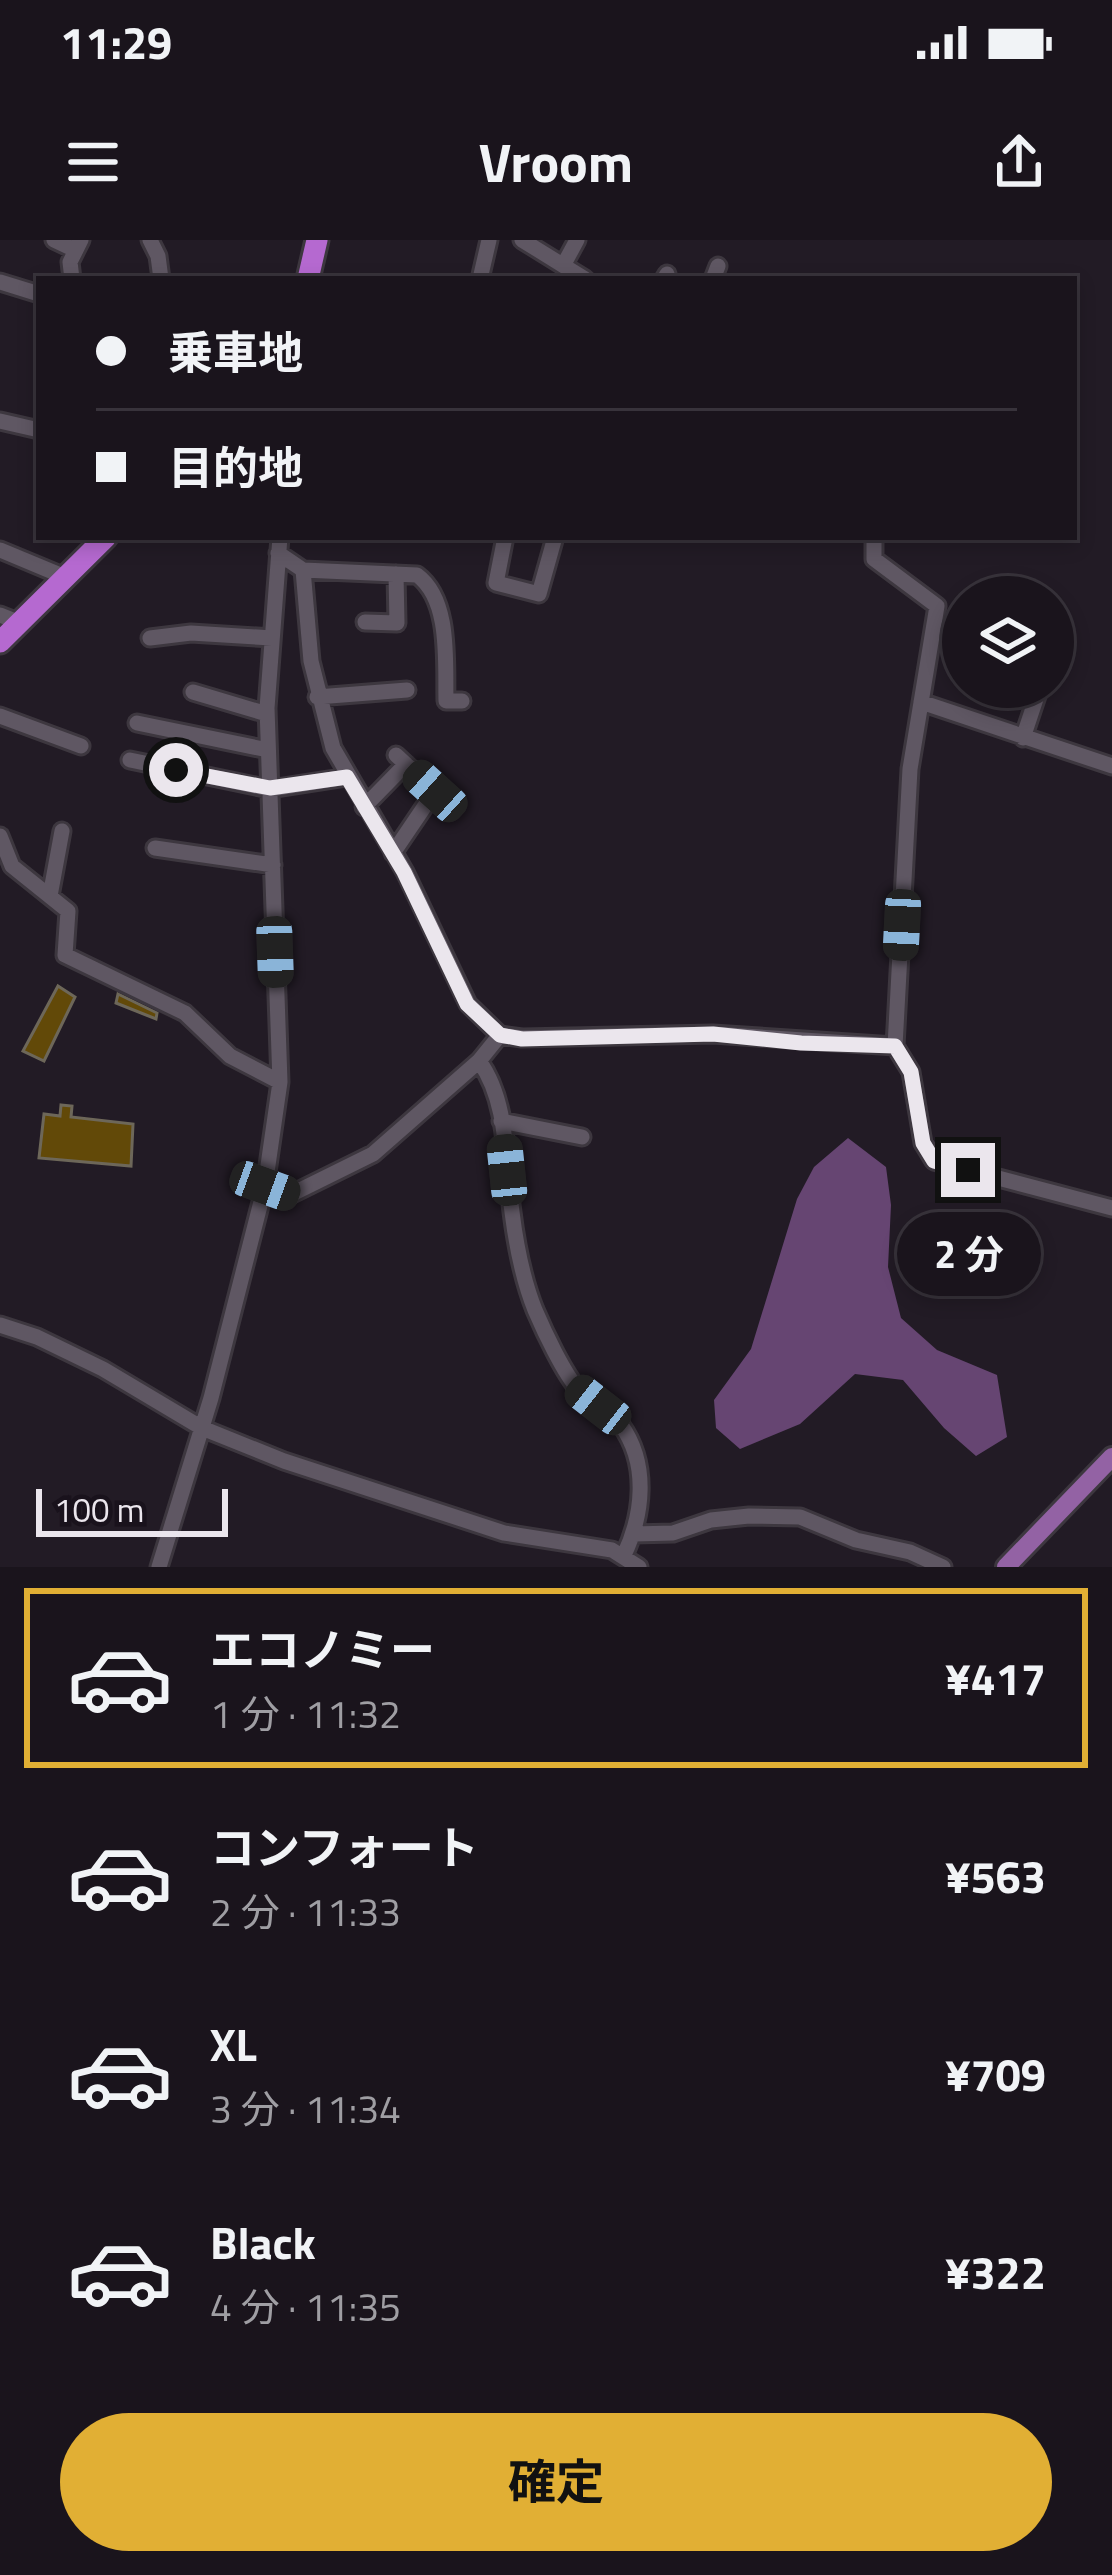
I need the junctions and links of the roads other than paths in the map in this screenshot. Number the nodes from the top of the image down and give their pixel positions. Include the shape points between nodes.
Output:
1 (54, 240) edge
2 (151, 240) edge
3 (317, 240) edge
4 (489, 240) edge
5 (522, 240) edge
6 (577, 240) edge
7 (77, 245) edge
8 (560, 261) junction
9 (71, 276) edge
10 (161, 276) edge
11 (309, 276) edge
12 (480, 276) edge
13 (551, 276) edge
14 (581, 276) edge
15 (0, 282) edge
16 (36, 293) edge
17 (0, 421) edge
18 (36, 429) edge
19 (103, 540) edge
20 (504, 540) edge
21 (554, 540) edge
22 (874, 540) edge
23 (279, 545) edge
24 (0, 550) edge
25 (303, 570) junction
26 (396, 574) junction
27 (65, 577) junction
28 (10, 619) edge
29 (364, 622) dead end
30 (150, 638) dead end
31 (272, 638) junction
32 (0, 643) edge
33 (407, 690) dead end
34 (193, 692) dead end
35 (317, 697) junction
36 (462, 701) dead end
37 (921, 702) junction
38 (1033, 708) edge
39 (267, 714) junction
40 (0, 716) edge
41 (137, 723) dead end
42 (1023, 738) junction
43 (81, 746) dead end
44 (268, 750) junction
45 (130, 760) dead end
46 (1112, 766) edge
47 (347, 777) junction
48 (270, 788) junction
49 (364, 807) junction
50 (62, 831) dead end
51 (0, 836) edge
52 (155, 848) dead end
53 (393, 853) junction
54 (273, 865) junction
55 (50, 896) junction
56 (500, 1035) junction
57 (895, 1046) junction
58 (479, 1061) junction
59 (280, 1082) junction
60 (501, 1121) junction
61 (582, 1137) dead end
62 (265, 1186) junction
63 (1112, 1208) edge
64 (0, 1325) edge
65 (202, 1428) junction
66 (1112, 1457) edge
67 (634, 1534) junction
68 (624, 1555) junction
69 (159, 1567) edge
70 (639, 1567) edge
71 (943, 1567) edge
72 (1006, 1567) edge

1 - 7 street
2 - 10 street
3 - 11 highway
4 - 12 street
5 - 8 street
6 - 8 street
7 - 9 street
8 - 13 street
8 - 14 street
15 - 16 street
17 - 18 street
19 - 27 highway
20 - 21 street via 496,583 539,594
22 - 37 street via 874,559 937,606
23 - 25 street
23 - 31 street
24 - 27 street
25 - 26 street
25 - 35 street
26 - 29 street via 397,623
26 - 36 street via 417,575 437,598 446,700
27 - 28 highway
28 - 32 highway
30 - 31 street
31 - 39 street
33 - 35 street
34 - 39 street
35 - 47 street
37 - 42 street
37 - 57 street
38 - 42 street
39 - 44 street
40 - 43 street
41 - 44 street
42 - 46 street
44 - 48 street
45 - 48 street
47 - 48 street
47 - 49 street
48 - 54 street
49 - 53 street
49 - 53 street via 401,760 435,791
50 - 55 street
51 - 55 street via 12,866
52 - 54 street
53 - 56 street via 467,1004
54 - 59 street
55 - 59 street via 68,910 65,956 111,988 184,1012 230,1056
56 - 57 street via 713,1034
56 - 58 street
57 - 63 street via 911,1072 923,1143 934,1161
58 - 60 street
58 - 62 street via 373,1154 290,1195
59 - 62 street
60 - 61 street
60 - 67 street via 536,1312 576,1388 619,1422 636,1453
62 - 65 street
64 - 65 street via 103,1369
65 - 68 street via 504,1533
65 - 69 street
66 - 72 main road
67 - 68 street
67 - 71 street via 749,1516 800,1517
68 - 70 street

